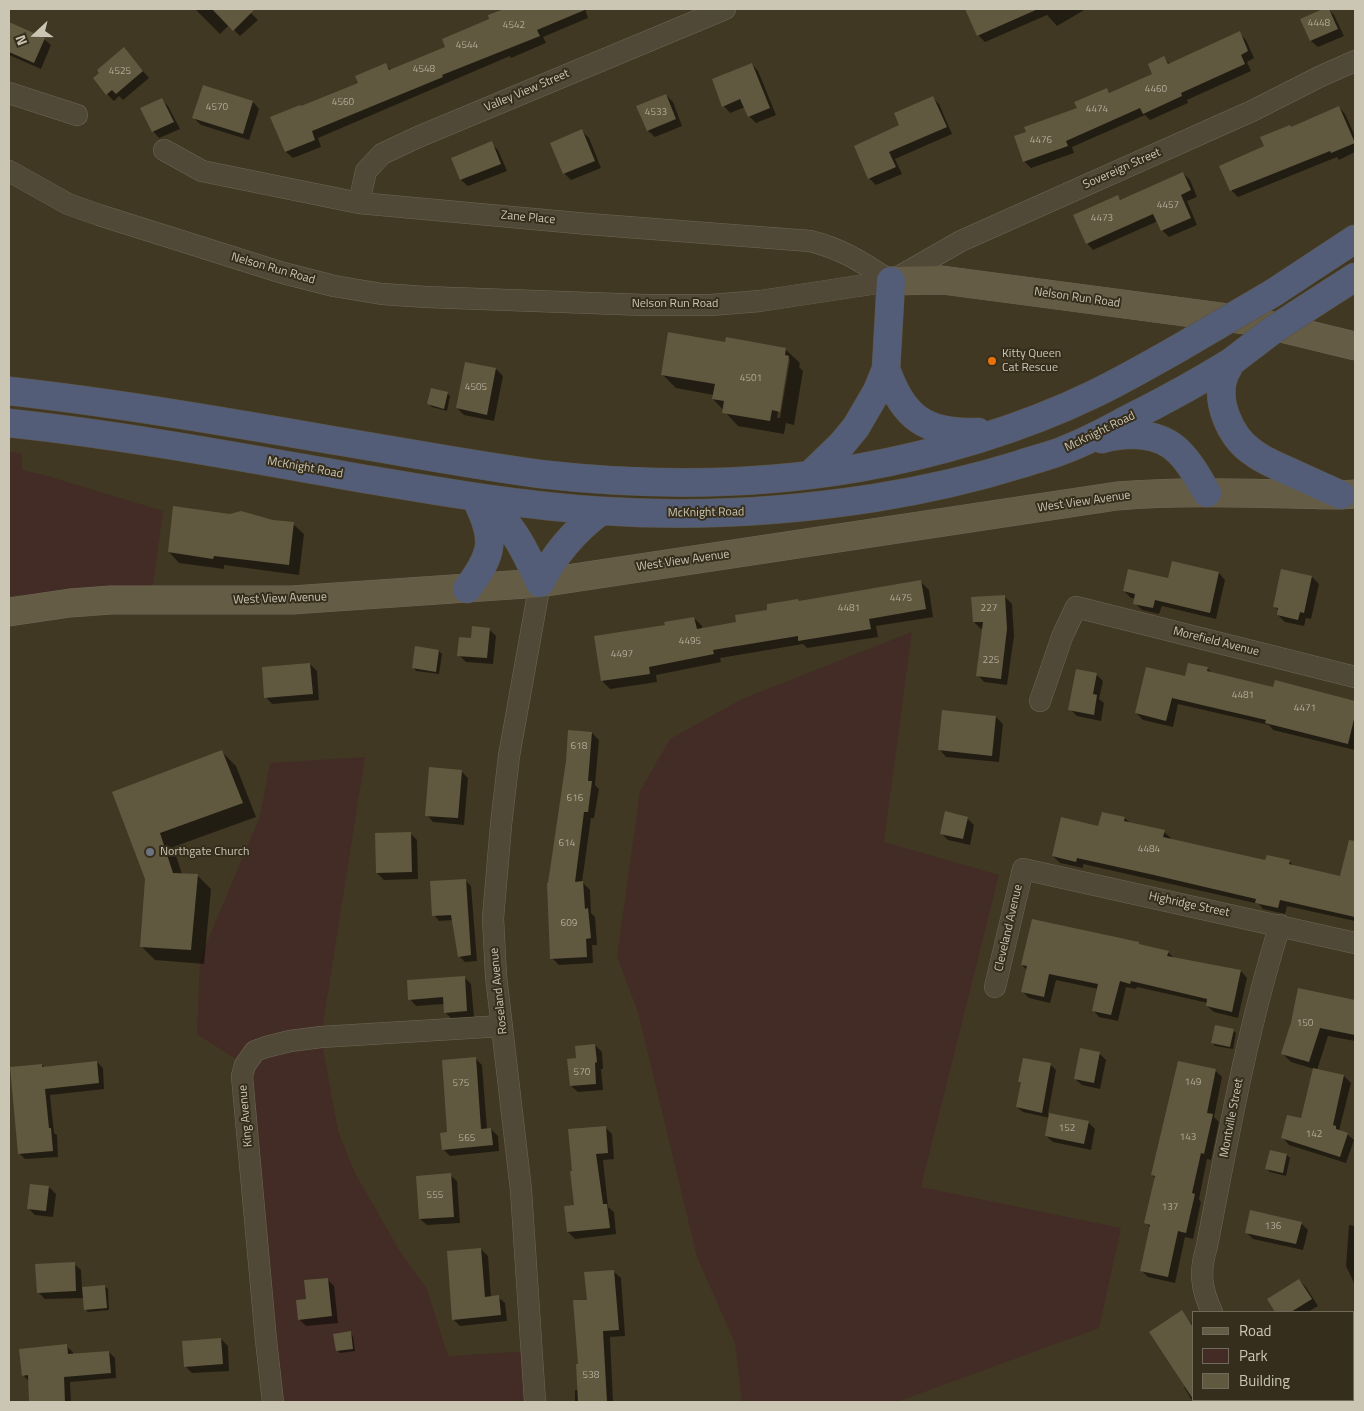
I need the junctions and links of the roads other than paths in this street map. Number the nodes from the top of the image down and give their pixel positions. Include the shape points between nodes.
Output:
1 (725, 9) edge
2 (1355, 61) edge
3 (9, 92) edge
4 (77, 116) dead end
5 (164, 150) dead end
6 (9, 171) edge
7 (359, 203) junction
8 (1355, 239) edge
9 (1355, 278) edge
10 (891, 281) junction
11 (1355, 346) edge
12 (1231, 362) junction
13 (886, 369) junction
14 (9, 391) edge
15 (9, 423) edge
16 (1000, 431) junction
17 (1063, 451) junction
18 (810, 475) junction
19 (1350, 491) edge
20 (1207, 493) junction
21 (475, 497) junction
22 (601, 511) junction
23 (540, 582) junction
24 (466, 588) junction
25 (9, 612) edge
26 (1355, 677) edge
27 (1040, 701) dead end
28 (1023, 869) joint
29 (1280, 925) junction
30 (1355, 943) edge
31 (995, 987) dead end
32 (502, 1026) junction
33 (1212, 1311) edge
34 (273, 1402) edge
35 (535, 1402) edge

1 - 7 street, Valley View Street via 382,154 366,171
2 - 10 street, Sovereign Street via 1235,119 961,241
3 - 4 street
5 - 7 street, Zane Place via 202,171
6 - 10 street, Nelson Run Road via 68,204 108,218 283,273 382,294 426,298 711,305 760,301
7 - 10 street, Zane Place via 810,241 849,254
8 - 16 highway, bridge via 1273,293 1179,348 1092,395
9 - 12 highway, McKnight Road, bridge via 1273,330
10 - 11 street, Nelson Run Road via 942,280 1252,321
10 - 13 highway
12 - 17 highway, McKnight Road via 1186,389
12 - 19 highway via 1224,377 1222,393 1224,411 1239,440 1263,460
13 - 16 highway via 898,398 919,420 948,431
13 - 18 highway via 856,427
14 - 18 highway via 177,414 542,474 680,482
15 - 21 highway, McKnight Road via 172,446
16 - 18 highway via 906,458
17 - 20 highway via 1115,436 1150,437 1178,450
17 - 22 highway, McKnight Road via 914,492 814,507 707,514
19 - 20 street, West View Avenue
20 - 23 street, West View Avenue via 1117,496
21 - 22 highway, McKnight Road
21 - 23 highway via 508,524
21 - 24 highway via 486,520 490,542 480,571
22 - 23 highway via 559,550
23 - 24 street, West View Avenue
23 - 32 street, Roseland Avenue via 511,747 494,890 494,946
24 - 25 street, West View Avenue via 292,600 111,600
26 - 27 street, Morefield Avenue via 1076,607
28 - 29 street, Highridge Street
28 - 31 street, Cleveland Avenue
29 - 30 street, Highridge Street
29 - 33 street, Montville Street via 1245,1054 1202,1263 1205,1297
32 - 34 street, King Avenue via 320,1037 266,1047 255,1052 245,1065 242,1076
32 - 35 street, Roseland Avenue via 522,1190

